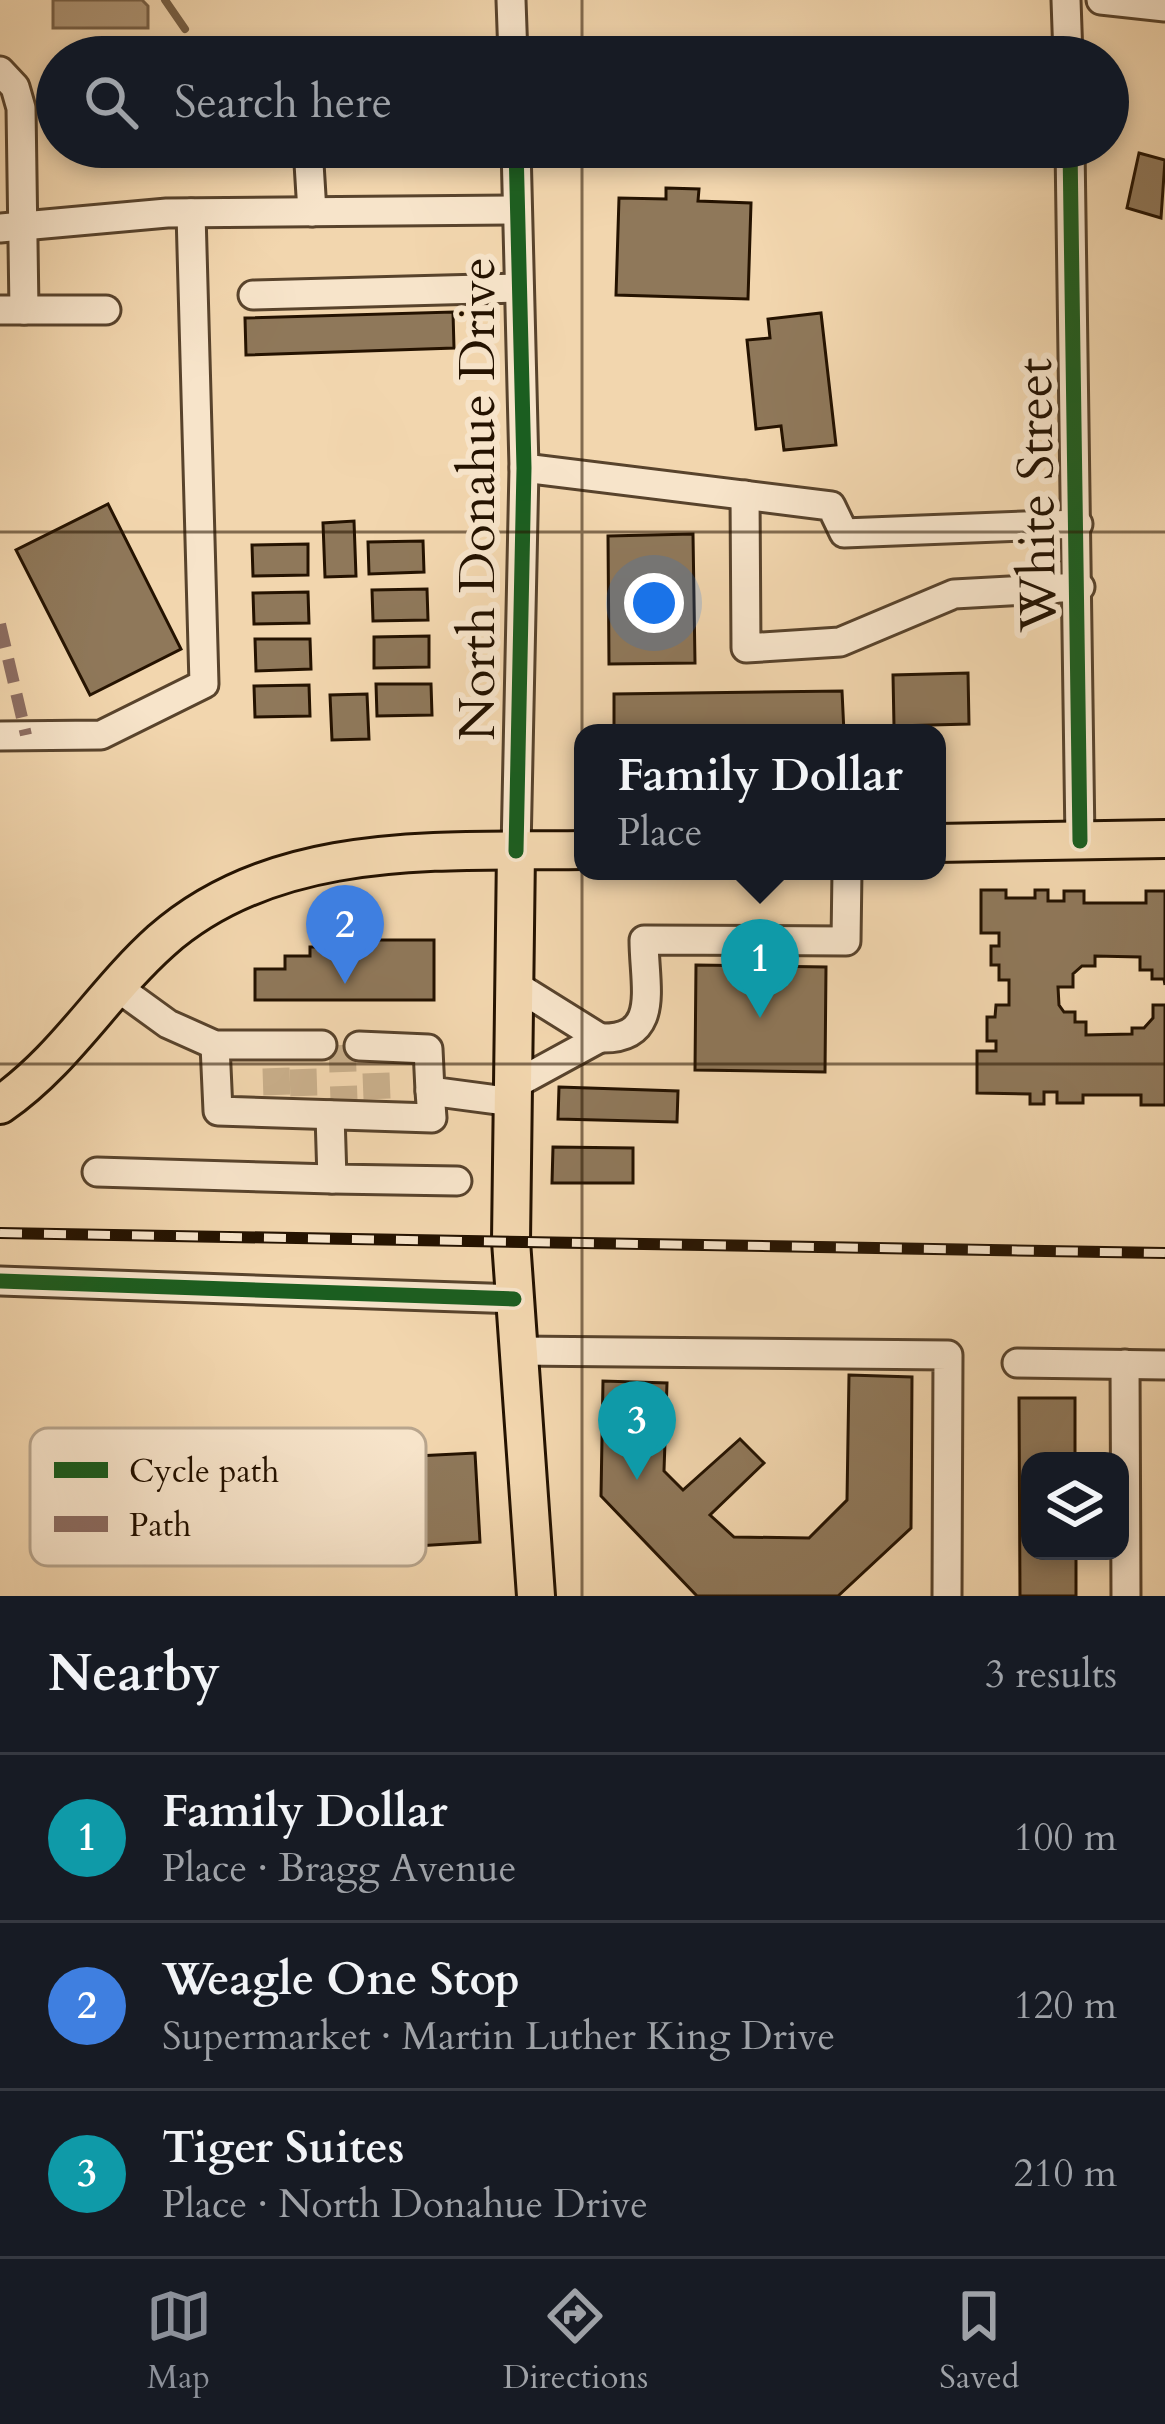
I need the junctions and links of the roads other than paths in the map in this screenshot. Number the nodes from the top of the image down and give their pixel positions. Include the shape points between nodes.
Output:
1 (511, 0) edge
2 (1066, 0) edge
3 (1101, 0) edge
4 (1165, 8) edge
5 (512, 36) edge
6 (1067, 36) edge
7 (0, 71) edge
8 (309, 168) edge
9 (517, 168) edge
10 (1070, 168) edge
11 (518, 210) junction
12 (312, 212) junction
13 (191, 213) junction
14 (10, 227) edge
15 (519, 288) junction
16 (253, 295) dead end
17 (12, 310) edge
18 (106, 310) dead end
19 (524, 468) junction
20 (745, 495) junction
21 (1078, 524) junction
22 (1080, 587) junction
23 (0, 736) edge
24 (1165, 839) edge
25 (1080, 841) junction
26 (946, 843) edge
27 (574, 850) edge
28 (516, 851) junction
29 (847, 880) edge
30 (515, 986) junction
31 (117, 987) junction
32 (600, 1038) junction
33 (215, 1045) junction
34 (296, 1054) dead end
35 (373, 1076) junction
36 (430, 1090) junction
37 (512, 1094) junction
38 (0, 1105) edge
39 (311, 1108) junction
40 (97, 1172) dead end
41 (332, 1179) junction
42 (457, 1180) dead end
43 (0, 1281) edge
44 (514, 1299) junction
45 (517, 1351) junction
46 (1017, 1363) dead end
47 (1125, 1364) junction
48 (1165, 1365) edge
49 (536, 1596) edge
50 (947, 1596) edge
51 (1126, 1596) edge

1 - 5 street
2 - 6 street
3 - 4 street
7 - 14 street via 22,108
8 - 12 street
9 - 11 street, North Donahue Drive
10 - 21 street, White Street
11 - 12 street
11 - 15 street, North Donahue Drive
12 - 13 street
13 - 14 street
13 - 23 street via 204,684 101,734
14 - 17 street
15 - 16 street
15 - 19 street, North Donahue Drive
17 - 18 street
19 - 20 street
19 - 28 street, North Donahue Drive
20 - 21 street via 831,506 844,532
20 - 22 street via 746,648 840,642 954,595
21 - 22 street, White Street
22 - 25 street, White Street
24 - 25 main road
25 - 26 main road
27 - 28 main road
28 - 30 main road, North Donahue Drive
28 - 31 main road via 360,857 259,881 165,938
29 - 32 street via 846,941 644,940 644,1019 621,1039
30 - 32 street
30 - 37 main road, North Donahue Drive
31 - 33 street
31 - 38 main road
32 - 37 street
33 - 34 street
33 - 39 street via 218,1112
35 - 36 street via 432,1118
35 - 36 street via 428,1049
35 - 39 street
36 - 37 street
37 - 44 main road, North Donahue Drive
39 - 41 street
40 - 41 street
41 - 42 street
43 - 44 street
44 - 45 main road, North Donahue Drive
45 - 49 main road, North Donahue Drive
45 - 50 street via 948,1355
46 - 47 street
47 - 48 street
47 - 51 street

